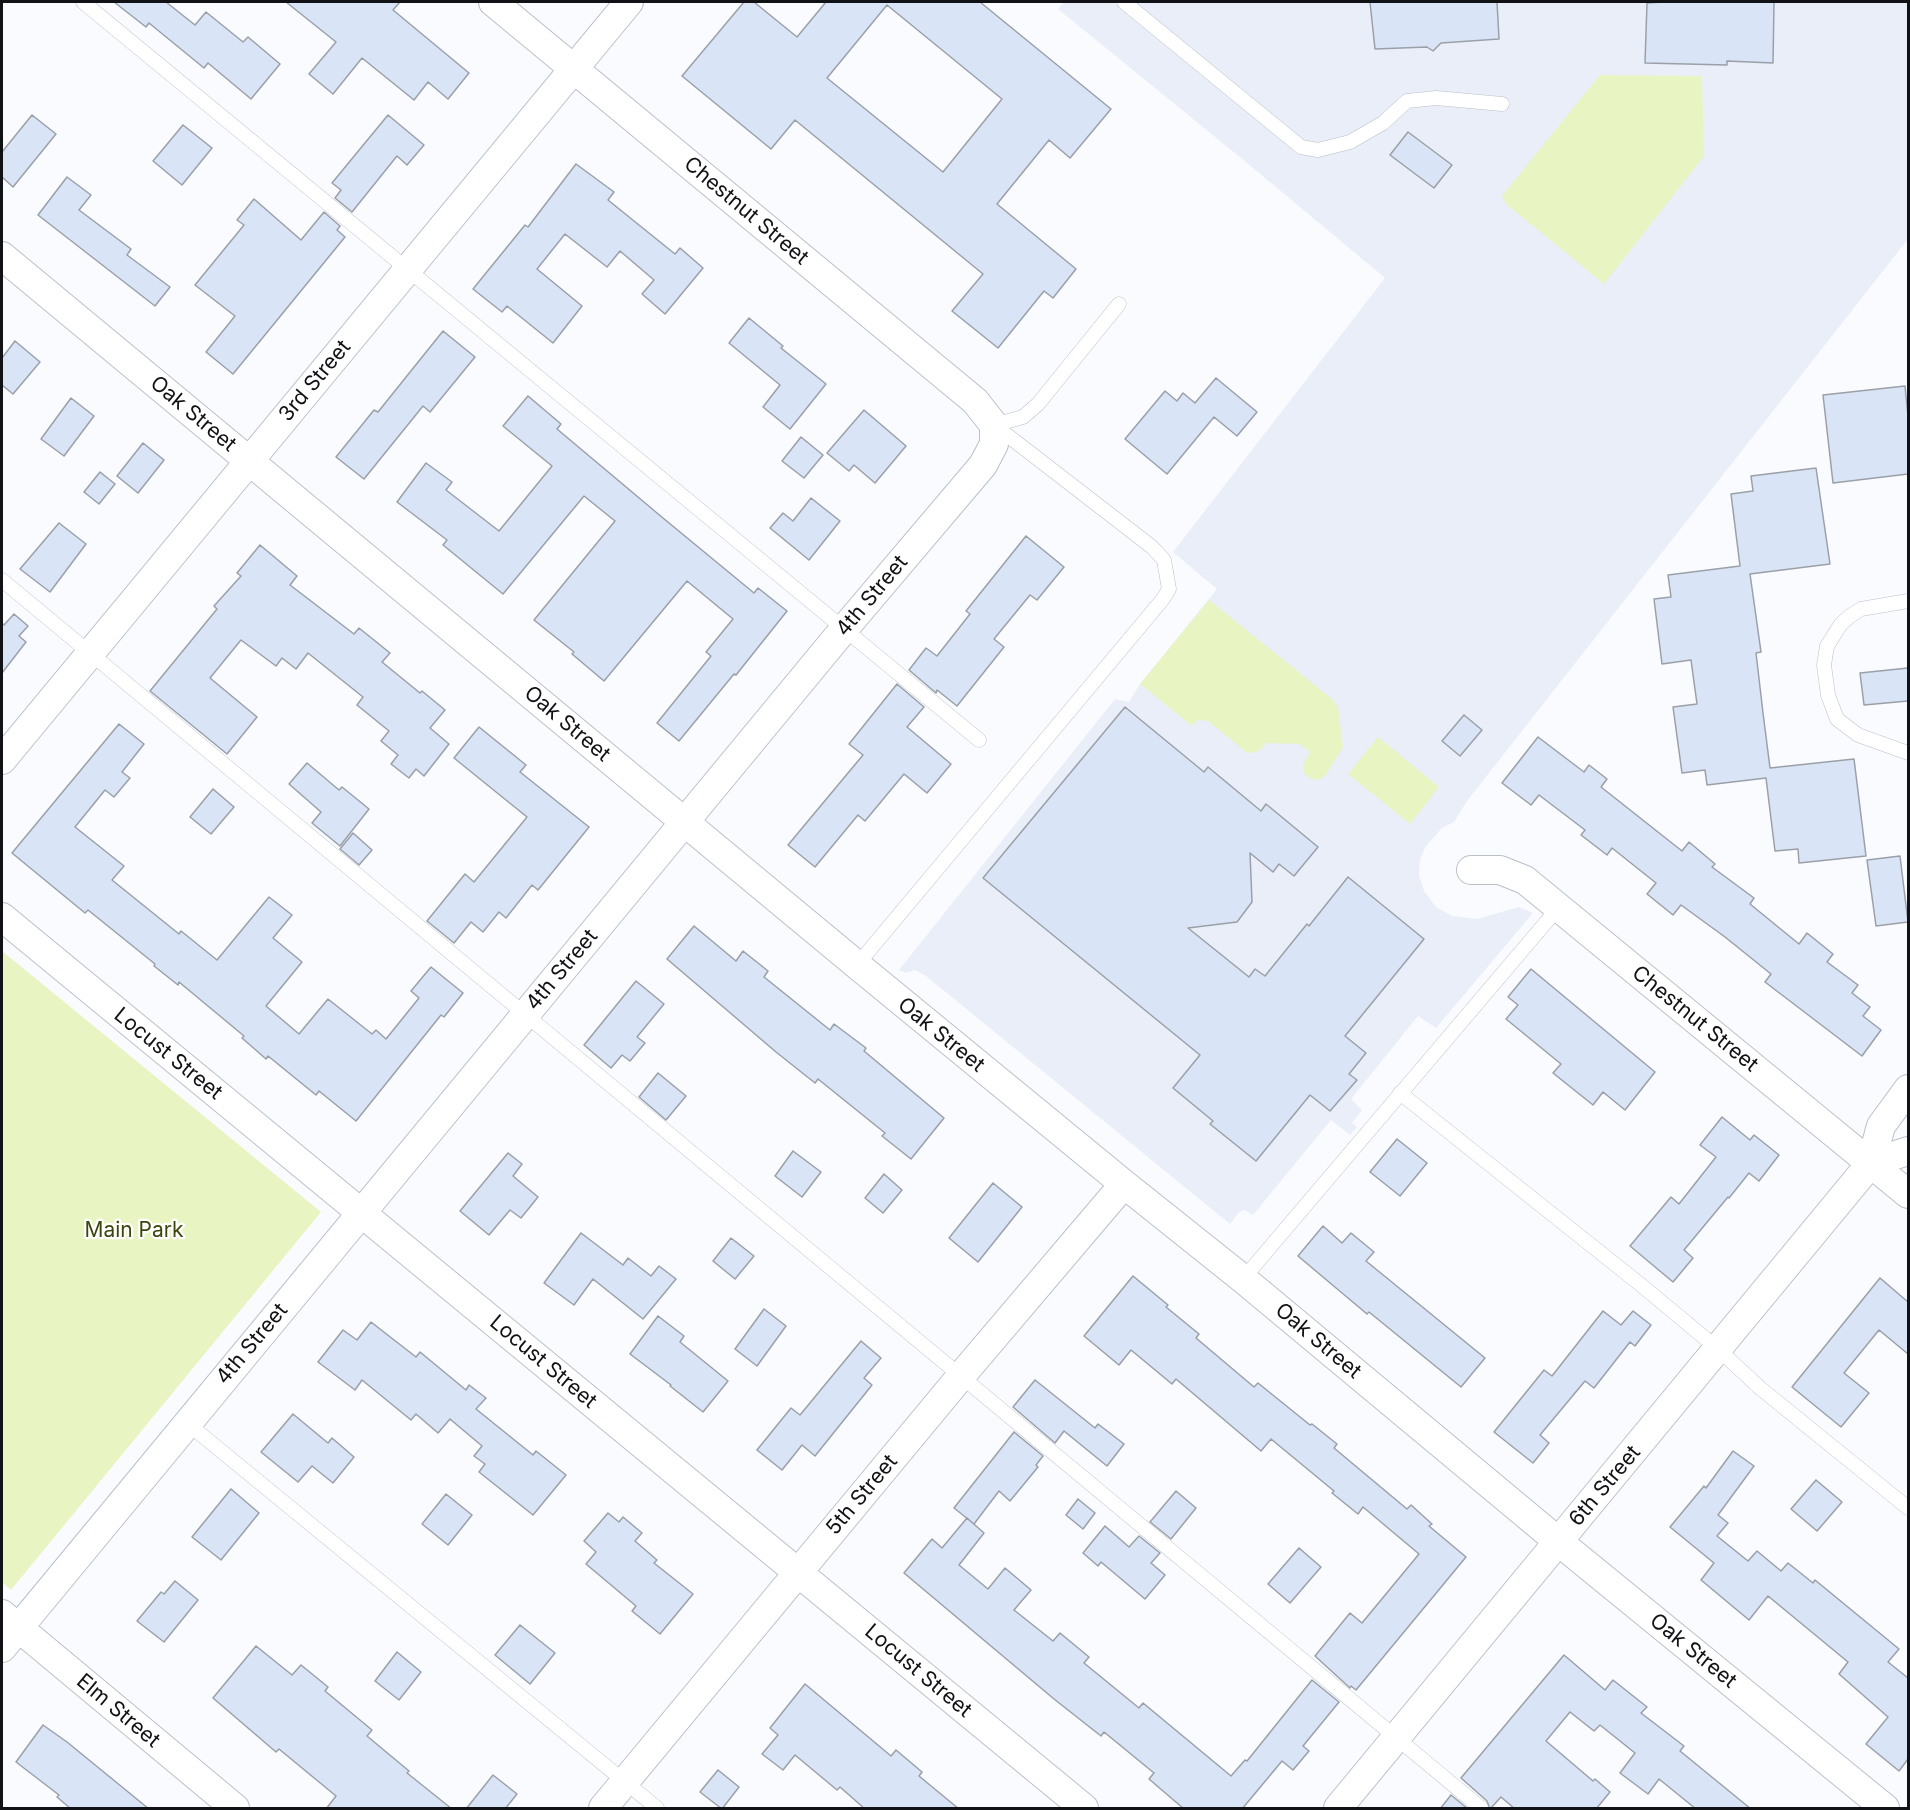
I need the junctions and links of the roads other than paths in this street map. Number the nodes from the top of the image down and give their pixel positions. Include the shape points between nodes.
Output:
1 (83, 2) edge
2 (493, 2) edge
3 (630, 2) edge
4 (1124, 2) edge
5 (574, 68) junction
6 (1502, 104) dead end
7 (2, 256) edge
8 (408, 269) junction
9 (1119, 304) dead end
10 (994, 425) junction
11 (249, 461) junction
12 (2, 580) edge
13 (1908, 602) edge
14 (844, 628) junction
15 (90, 653) junction
16 (979, 740) dead end
17 (1908, 753) edge
18 (2, 760) edge
19 (685, 821) junction
20 (1471, 870) dead end
21 (1558, 907) junction
22 (2, 917) edge
23 (857, 965) junction
24 (525, 1014) junction
25 (1908, 1089) edge
26 (1400, 1093) junction
27 (1908, 1151) edge
28 (1871, 1163) junction
29 (1124, 1184) junction
30 (1908, 1194) edge
31 (362, 1212) junction
32 (1243, 1279) junction
33 (1718, 1349) junction
34 (961, 1376) junction
35 (187, 1423) junction
36 (1908, 1508) edge
37 (1559, 1542) junction
38 (799, 1572) junction
39 (7, 1630) edge
40 (1396, 1738) junction
41 (625, 1782) junction
42 (235, 1809) edge
43 (603, 1809) edge
44 (657, 1809) edge
45 (1084, 1809) edge
46 (1338, 1809) edge
47 (1481, 1809) edge
48 (1885, 1809) edge

1 - 8 lane
2 - 5 street, Chestnut Street
3 - 5 street, 3rd Street
4 - 6 lane via 1301,147 1318,150 1350,142 1383,123 1407,100 1436,98
5 - 8 street, 3rd Street
5 - 10 street, Chestnut Street via 975,401
7 - 11 street, Oak Street
8 - 11 street, 3rd Street
8 - 14 lane
9 - 10 lane via 1038,404 1023,417
10 - 14 street, 4th Street via 994,444 983,465
10 - 23 lane via 1152,547 1164,560 1169,589
11 - 15 street, 3rd Street
11 - 19 street, Oak Street
12 - 15 lane
13 - 17 lane via 1861,609 1851,616 1827,646 1824,665 1828,695 1837,719 1858,735
14 - 16 lane
14 - 19 street, 4th Street
15 - 18 street, 3rd Street
15 - 24 lane
19 - 23 street, Oak Street
19 - 24 street, 4th Street
20 - 21 street, Chestnut Street via 1500,870 1525,880
21 - 26 lane
21 - 28 street, Chestnut Street
22 - 31 street, Locust Street
23 - 29 street, Oak Street
24 - 31 street, 4th Street
24 - 34 lane
25 - 28 street, 6th Street via 1881,1126
26 - 32 lane
26 - 33 lane
27 - 28 street
28 - 30 street, Chestnut Street
28 - 33 street, 6th Street
29 - 32 street, Oak Street
29 - 34 street, 5th Street
31 - 35 street, 4th Street
31 - 38 street, Locust Street
32 - 37 street, Oak Street
33 - 36 lane
33 - 37 street, 6th Street
34 - 38 street, 5th Street
34 - 40 lane
35 - 39 street, 4th Street
35 - 41 lane
37 - 40 street, 6th Street
37 - 48 street, Oak Street
38 - 41 street, 5th Street
38 - 45 street, Locust Street
39 - 42 street, Elm Street
40 - 46 street, 6th Street
40 - 47 lane
41 - 43 street, 5th Street
41 - 44 lane

